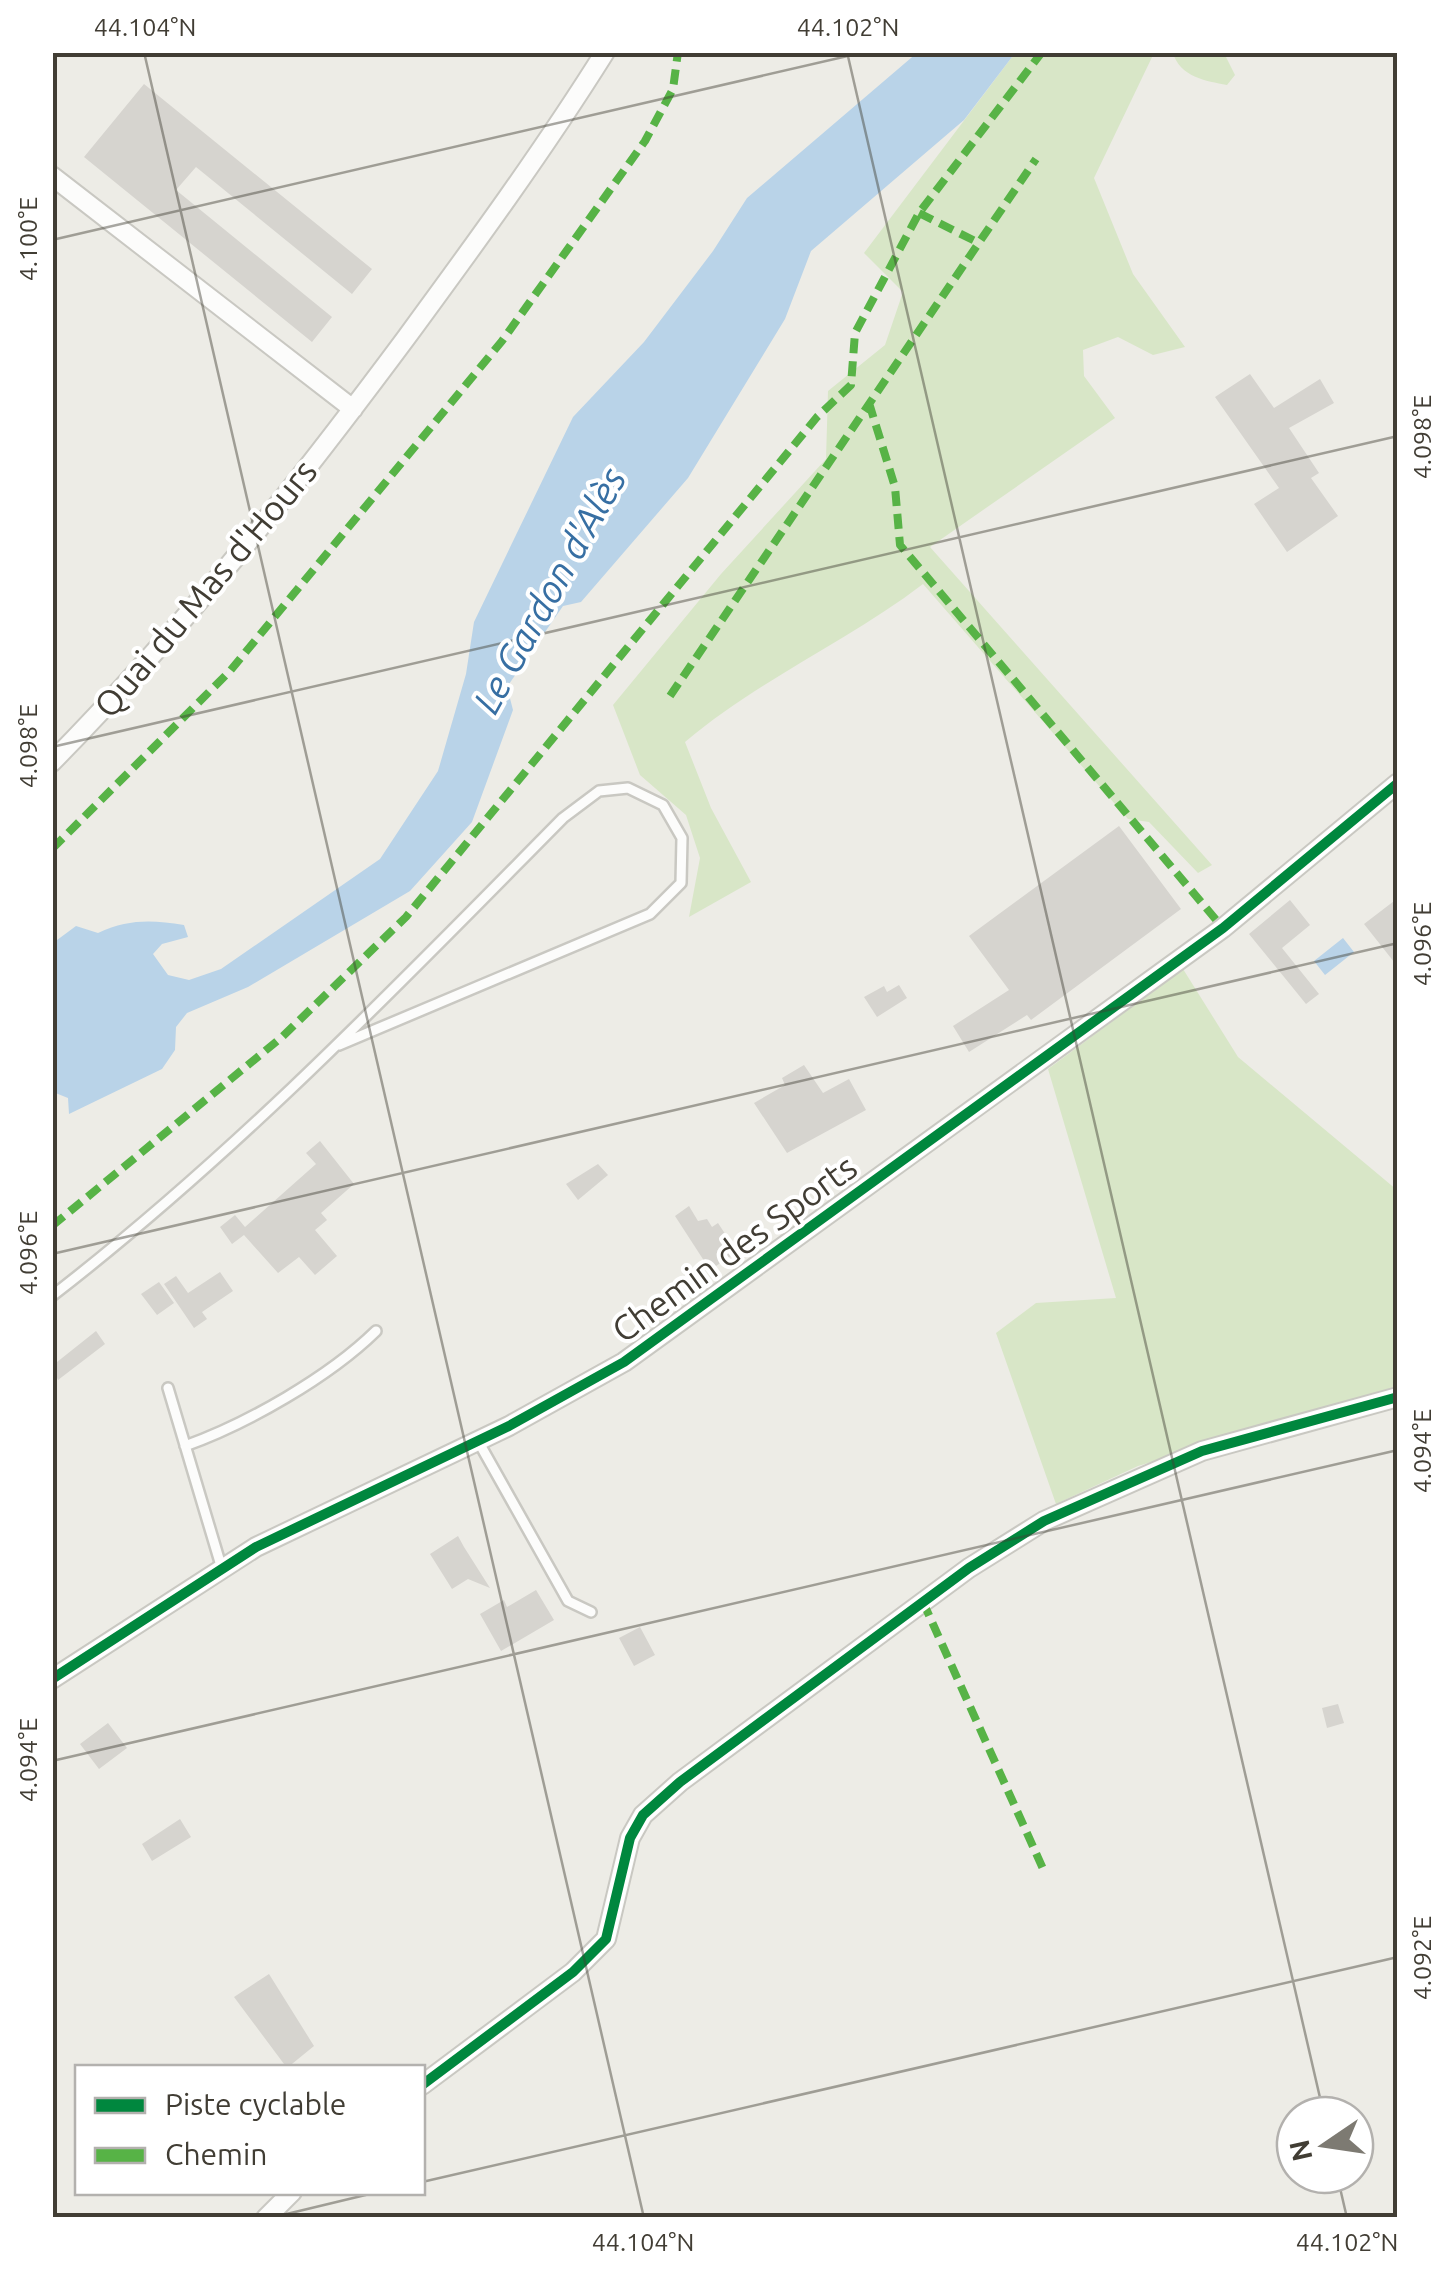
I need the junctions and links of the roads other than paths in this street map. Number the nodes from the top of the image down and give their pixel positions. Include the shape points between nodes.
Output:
1 (605, 52) edge
2 (52, 176) edge
3 (353, 409) junction
4 (52, 762) edge
5 (1398, 782) edge
6 (340, 1045) junction
7 (52, 1296) edge
8 (376, 1331) dead end
9 (168, 1388) dead end
10 (1398, 1397) edge
11 (478, 1441) junction
12 (185, 1446) junction
13 (222, 1569) junction
14 (590, 1612) dead end
15 (52, 1679) edge
16 (425, 2083) edge
17 (289, 2195) edge
18 (266, 2218) edge

1 - 3 street, Quai du Mas d'Hours via 544,151
2 - 3 street
3 - 4 street, Quai du Mas d'Hours via 221,578
5 - 11 street, Chemin des Sports via 1224,928 624,1362
6 - 6 lane via 563,818 598,791 628,788 664,805 682,838 681,882 650,914
6 - 7 lane via 145,1224
8 - 12 lane via 349,1358
9 - 12 lane
10 - 16 street via 1202,1451 1126,1481 969,1568 643,1815 630,1838 606,1939 573,1972
11 - 13 street, Chemin des Sports
11 - 14 lane via 568,1601
12 - 13 lane
13 - 15 street, Chemin des Sports
17 - 18 street

